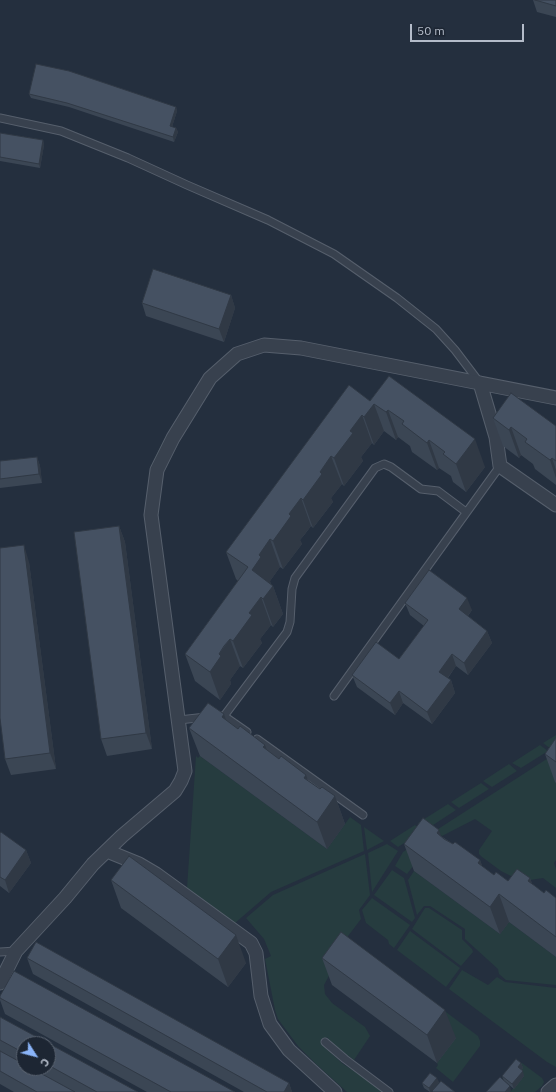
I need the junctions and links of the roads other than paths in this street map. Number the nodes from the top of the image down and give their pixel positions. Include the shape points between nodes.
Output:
1 (0, 118) edge
2 (480, 383) junction
3 (556, 398) edge
4 (500, 466) junction
5 (556, 505) edge
6 (466, 512) junction
7 (334, 696) dead end
8 (224, 716) junction
9 (179, 720) junction
10 (363, 815) dead end
11 (107, 851) junction
12 (16, 951) junction
13 (0, 952) edge
14 (0, 983) edge
15 (325, 1042) dead end
16 (556, 1085) edge
17 (334, 1092) edge
18 (389, 1092) edge
19 (548, 1092) edge

1 - 2 lane via 61,131 128,158 268,220 334,254 436,329
2 - 3 street
2 - 4 street via 496,437
2 - 9 street via 300,348 264,345 237,354 210,378 173,438 157,470 151,515
4 - 5 street
4 - 6 lane
6 - 7 lane
6 - 8 lane via 438,491 421,489 391,467 384,464 375,468 295,578 287,632
8 - 9 lane
8 - 10 lane
9 - 11 street via 185,771 176,791
11 - 12 street
11 - 17 street via 156,874 251,943 256,953 261,996 270,1024 289,1050
12 - 13 lane
12 - 14 street
15 - 18 lane
16 - 19 street

